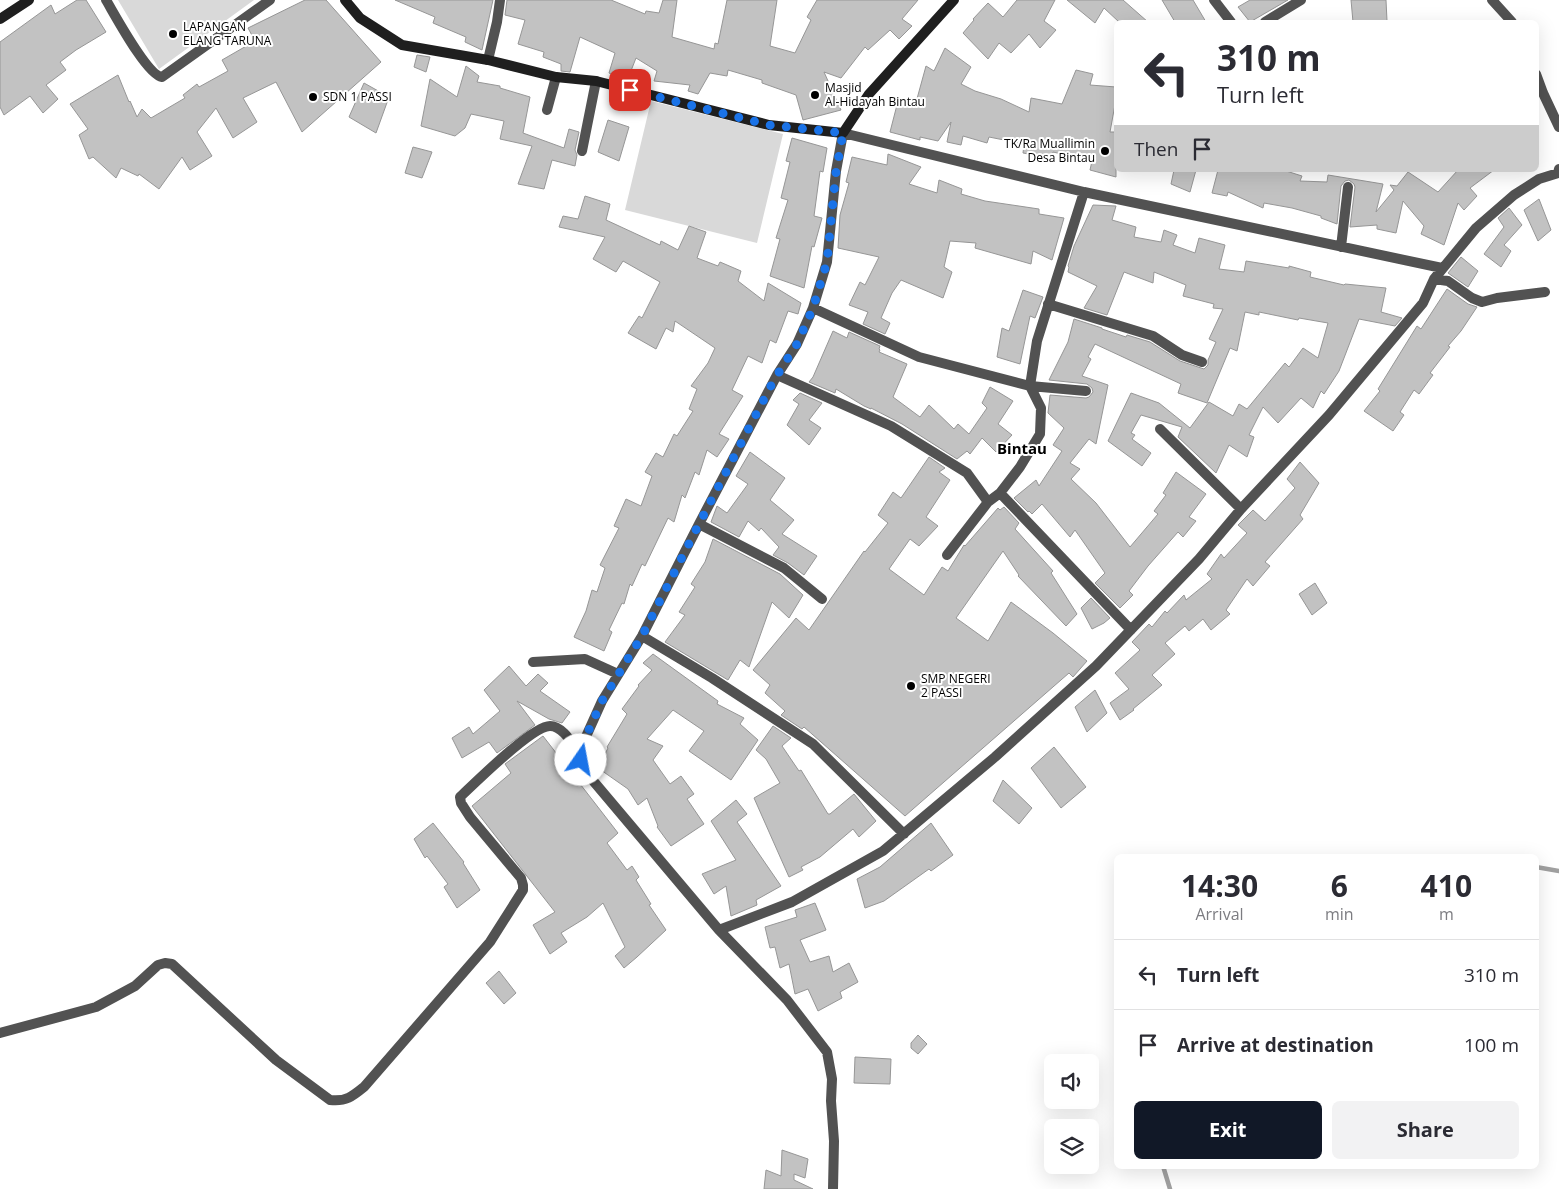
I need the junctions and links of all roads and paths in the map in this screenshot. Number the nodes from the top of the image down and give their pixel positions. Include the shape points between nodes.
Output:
1 (29, 0) edge
2 (106, 0) edge
3 (270, 0) edge
4 (345, 0) edge
5 (500, 0) edge
6 (954, 0) edge
7 (1214, 0) edge
8 (1301, 0) edge
9 (1492, 0) edge
10 (0, 19) edge
11 (1229, 20) edge
12 (1268, 20) edge
13 (1510, 20) edge
14 (488, 60) junction
15 (556, 77) junction
16 (596, 81) junction
17 (1539, 82) edge
18 (547, 110) dead end
19 (1559, 127) edge
20 (843, 133) junction
21 (582, 151) dead end
22 (1559, 169) edge
23 (1348, 187) dead end
24 (1084, 192) junction
25 (1341, 247) junction
26 (1442, 268) junction
27 (1434, 280) junction
28 (1545, 292) dead end
29 (1048, 304) junction
30 (813, 308) junction
31 (1202, 362) dead end
32 (777, 375) junction
33 (1030, 386) junction
34 (1086, 391) dead end
35 (1160, 429) dead end
36 (1000, 493) junction
37 (988, 502) junction
38 (1242, 509) junction
39 (699, 524) junction
40 (947, 555) dead end
41 (822, 599) dead end
42 (1131, 630) junction
43 (642, 636) junction
44 (533, 662) dead end
45 (618, 674) junction
46 (580, 754) junction
47 (904, 834) junction
48 (719, 930) junction
49 (0, 1033) edge
50 (833, 1189) edge

1 - 10 street
2 - 3 street via 148,67 158,77
4 - 14 street via 360,18 402,45
5 - 14 street
6 - 20 street via 870,94
7 - 11 street
8 - 12 street
9 - 13 street
14 - 15 street
15 - 16 street
15 - 18 street
16 - 20 street via 769,125
16 - 21 street
17 - 19 street
20 - 24 street
20 - 30 street via 827,262
22 - 26 street via 1558,173 1539,179 1514,194 1476,228
23 - 25 street
24 - 25 street
24 - 29 street
25 - 26 street
26 - 27 street
27 - 28 street via 1448,281 1482,302
27 - 38 street via 1423,303 1381,355
29 - 31 street via 1153,336 1182,355
29 - 33 street via 1036,342
30 - 32 street via 797,344
30 - 33 street via 919,357
32 - 37 street via 891,426 967,474
32 - 39 street
33 - 34 street
33 - 36 street via 1041,408 1040,434
35 - 38 street
36 - 37 street
36 - 42 street
37 - 40 street
38 - 42 street
39 - 41 street via 784,568
39 - 43 street
42 - 47 street via 1096,666
43 - 45 street
43 - 47 street via 813,744
44 - 45 street via 585,659
45 - 46 street via 602,701
46 - 48 street via 584,770
46 - 49 street via 560,729 551,726 541,728 460,796 470,817 521,878 523,890 490,942 350,1099 330,1100 276,1060 172,964 158,965 135,986 96,1007
47 - 48 street via 883,851 792,902
48 - 50 street via 787,1000 827,1052 832,1079

